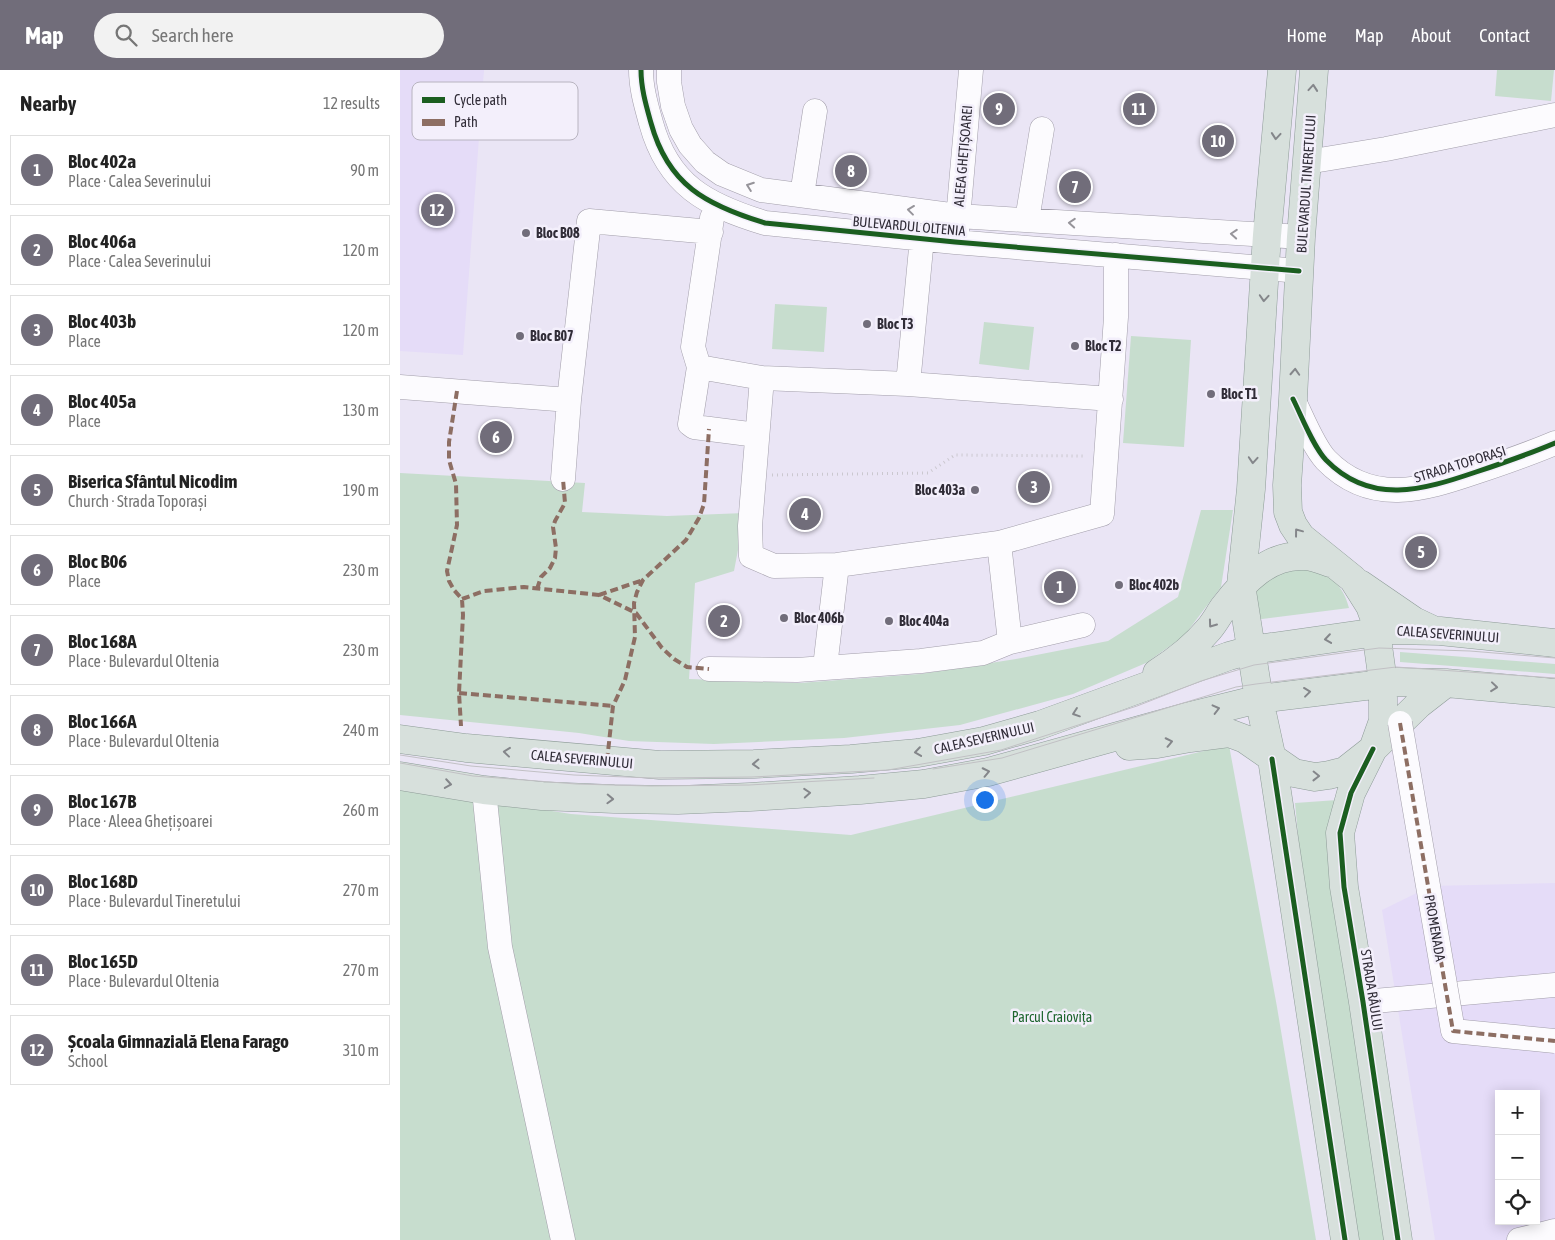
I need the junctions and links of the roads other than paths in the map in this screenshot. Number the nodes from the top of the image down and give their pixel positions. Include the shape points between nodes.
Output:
1 (641, 70) edge
2 (669, 70) edge
3 (971, 70) edge
4 (1282, 70) edge
5 (1314, 70) edge
6 (815, 111) dead end
7 (1555, 114) edge
8 (681, 129) junction
9 (1042, 129) dead end
10 (655, 138) junction
11 (1307, 162) junction
12 (802, 196) junction
13 (714, 204) junction
14 (958, 216) junction
15 (1027, 220) junction
16 (710, 232) junction
17 (1267, 236) junction
18 (1301, 237) junction
19 (922, 238) junction
20 (956, 242) junction
21 (1116, 256) junction
22 (1266, 268) junction
23 (1299, 271) junction
24 (699, 367) junction
25 (762, 378) junction
26 (908, 384) junction
27 (400, 387) edge
28 (1111, 399) junction
29 (1293, 399) junction
30 (568, 400) junction
31 (758, 435) junction
32 (1555, 443) edge
33 (563, 479) dead end
34 (999, 543) junction
35 (837, 565) junction
36 (1344, 571) junction
37 (1241, 585) junction
38 (1083, 625) dead end
39 (1440, 632) junction
40 (1377, 633) junction
41 (1010, 642) junction
42 (1555, 643) edge
43 (1251, 650) junction
44 (825, 668) junction
45 (709, 669) dead end
46 (1383, 682) junction
47 (1446, 683) junction
48 (1555, 693) edge
49 (1121, 696) junction
50 (1258, 698) junction
51 (1400, 723) junction
52 (400, 739) edge
53 (1373, 749) junction
54 (1068, 750) junction
55 (1272, 759) junction
56 (400, 776) edge
57 (484, 790) junction
58 (1555, 985) edge
59 (1363, 1002) junction
60 (1555, 1041) edge
61 (1555, 1230) edge
62 (563, 1240) edge
63 (1345, 1240) edge
64 (1398, 1240) edge
65 (1519, 1240) edge

1 - 10 street, BULEVARDUL OLTENIA via 641,83
2 - 8 street, BULEVARDUL OLTENIA via 673,106
3 - 14 street, ALEEA GHEȚIȘOAREI
4 -> 17 main road
11 -> 5 main road, BULEVARDUL TINERETULUI
6 - 12 street
7 - 11 street
8 - 10 street
12 -> 8 street, BULEVARDUL OLTENIA via 761,190 722,174 705,162
9 - 15 street
10 - 13 street, BULEVARDUL OLTENIA via 669,166 690,189
11 - 18 main road, BULEVARDUL TINERETULUI
14 -> 12 street, BULEVARDUL OLTENIA
13 - 16 street
13 - 19 street, BULEVARDUL OLTENIA via 765,223
14 - 15 street, BULEVARDUL OLTENIA
14 - 20 street, ALEEA GHEȚIȘOAREI
17 -> 15 street, BULEVARDUL OLTENIA
16 - 24 street via 693,347
16 - 30 street via 589,221
17 - 18 street, BULEVARDUL OLTENIA
17 - 22 main road
18 - 23 main road, BULEVARDUL TINERETULUI
19 - 20 street, BULEVARDUL OLTENIA
19 - 26 street
20 - 21 street, BULEVARDUL OLTENIA
21 - 22 street, BULEVARDUL OLTENIA
21 - 28 street
22 - 23 street, BULEVARDUL OLTENIA
22 -> 37 main road via 1252,489
29 -> 23 main road, BULEVARDUL TINERETULUI
24 - 25 street
24 - 31 street via 690,424
25 - 26 street
25 - 31 street
26 - 28 street
27 - 30 street
28 - 34 street via 1102,514
29 - 32 street, STRADA TOPORAȘI via 1325,459 1344,475 1385,490 1414,490 1442,484
36 -> 29 main road, BULEVARDUL TINERETULUI via 1301,537 1288,512
30 - 33 street
31 - 35 street via 750,526 751,556 774,566
34 - 35 street
34 - 41 street
35 - 44 street
36 - 37 main road via 1306,556 1283,558 1268,564
36 - 39 main road via 1414,621
36 - 40 main road, BULEVARDUL TINERETULUI via 1370,606
37 - 43 main road
37 -> 49 main road via 1210,628 1190,649
38 - 41 street
39 - 40 main road, CALEA SEVERINULUI via 1392,630
39 - 42 main road, CALEA SEVERINULUI
40 -> 43 main road, CALEA SEVERINULUI
40 - 46 main road, BULEVARDUL TINERETULUI
41 - 44 street via 974,654
43 - 49 main road, CALEA SEVERINULUI
43 - 50 main road
44 - 45 street
46 - 47 main road
50 -> 46 main road
46 - 53 main road, STRADA RÂULUI via 1384,721
47 -> 48 main road
47 - 51 main road
49 -> 52 main road, CALEA SEVERINULUI via 984,741 918,753 851,759 660,765
54 -> 50 main road
50 - 55 main road
51 - 53 main road
51 - 60 street, PROMENADA, bridge via 1453,1031
55 -> 53 main road via 1294,773 1315,777 1345,771
53 - 59 main road, STRADA RÂULUI via 1351,793 1340,834 1344,887
54 -> 55 main road via 1157,744 1229,733 1245,739
57 -> 54 main road via 623,800 732,798 860,790 924,784 979,774
55 - 63 main road
56 -> 57 main road
57 - 62 street via 500,947
58 - 59 street
59 - 64 main road, STRADA RÂULUI
61 - 65 street

